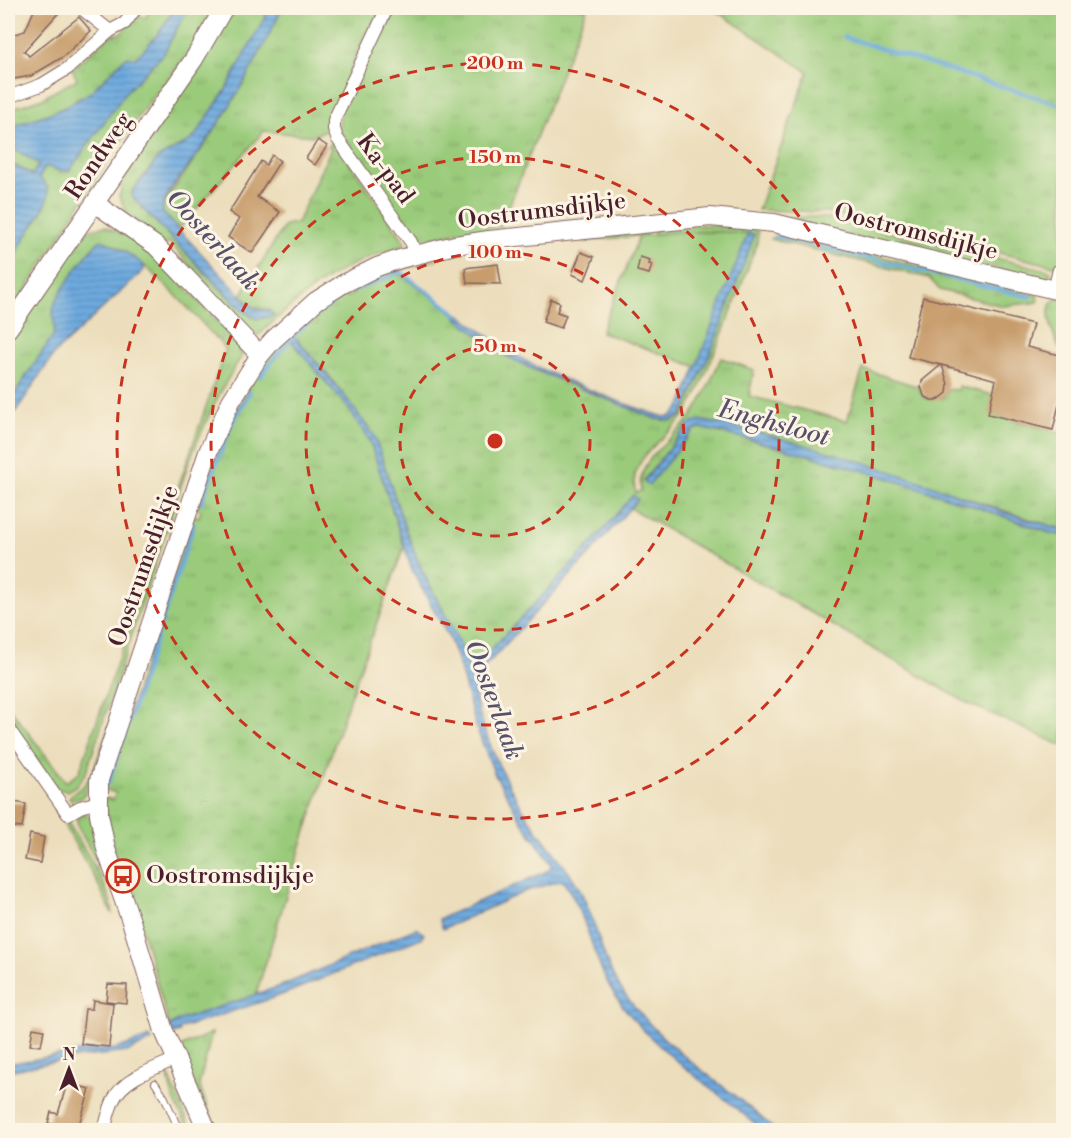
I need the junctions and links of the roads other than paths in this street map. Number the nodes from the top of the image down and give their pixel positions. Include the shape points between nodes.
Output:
1 (81, 8) edge
2 (136, 8) edge
3 (224, 8) edge
4 (387, 8) edge
5 (110, 31) junction
6 (8, 97) edge
7 (96, 204) junction
8 (756, 220) joint
9 (416, 254) junction
10 (1056, 269) dead end
11 (1057, 291) edge
12 (8, 329) edge
13 (260, 355) junction
14 (8, 728) edge
15 (98, 802) junction
16 (176, 1059) junction
17 (155, 1083) dead end
18 (104, 1131) edge
19 (179, 1131) edge
20 (207, 1131) edge

1 - 5 street
2 - 5 street via 125,23
3 - 7 street, Rondweg
4 - 9 street, Ka-pad via 334,120 334,129
5 - 6 street via 67,69 41,85
7 - 12 street, Rondweg
7 - 13 street via 156,246
8 - 9 street, Oostrumsdijkje via 673,220 489,240
8 - 11 street, Oostromsdijkje
9 - 13 street, Oostrumsdijkje via 377,267 332,290 300,314
10 - 11 lane
13 - 15 street, Oostrumsdijkje via 231,401 208,452 102,766
14 - 15 street via 68,814
15 - 16 street, Oostrumsdijkje via 106,849
16 - 18 street via 120,1090
16 - 20 street, Oostrumsdijkje
17 - 19 lane

